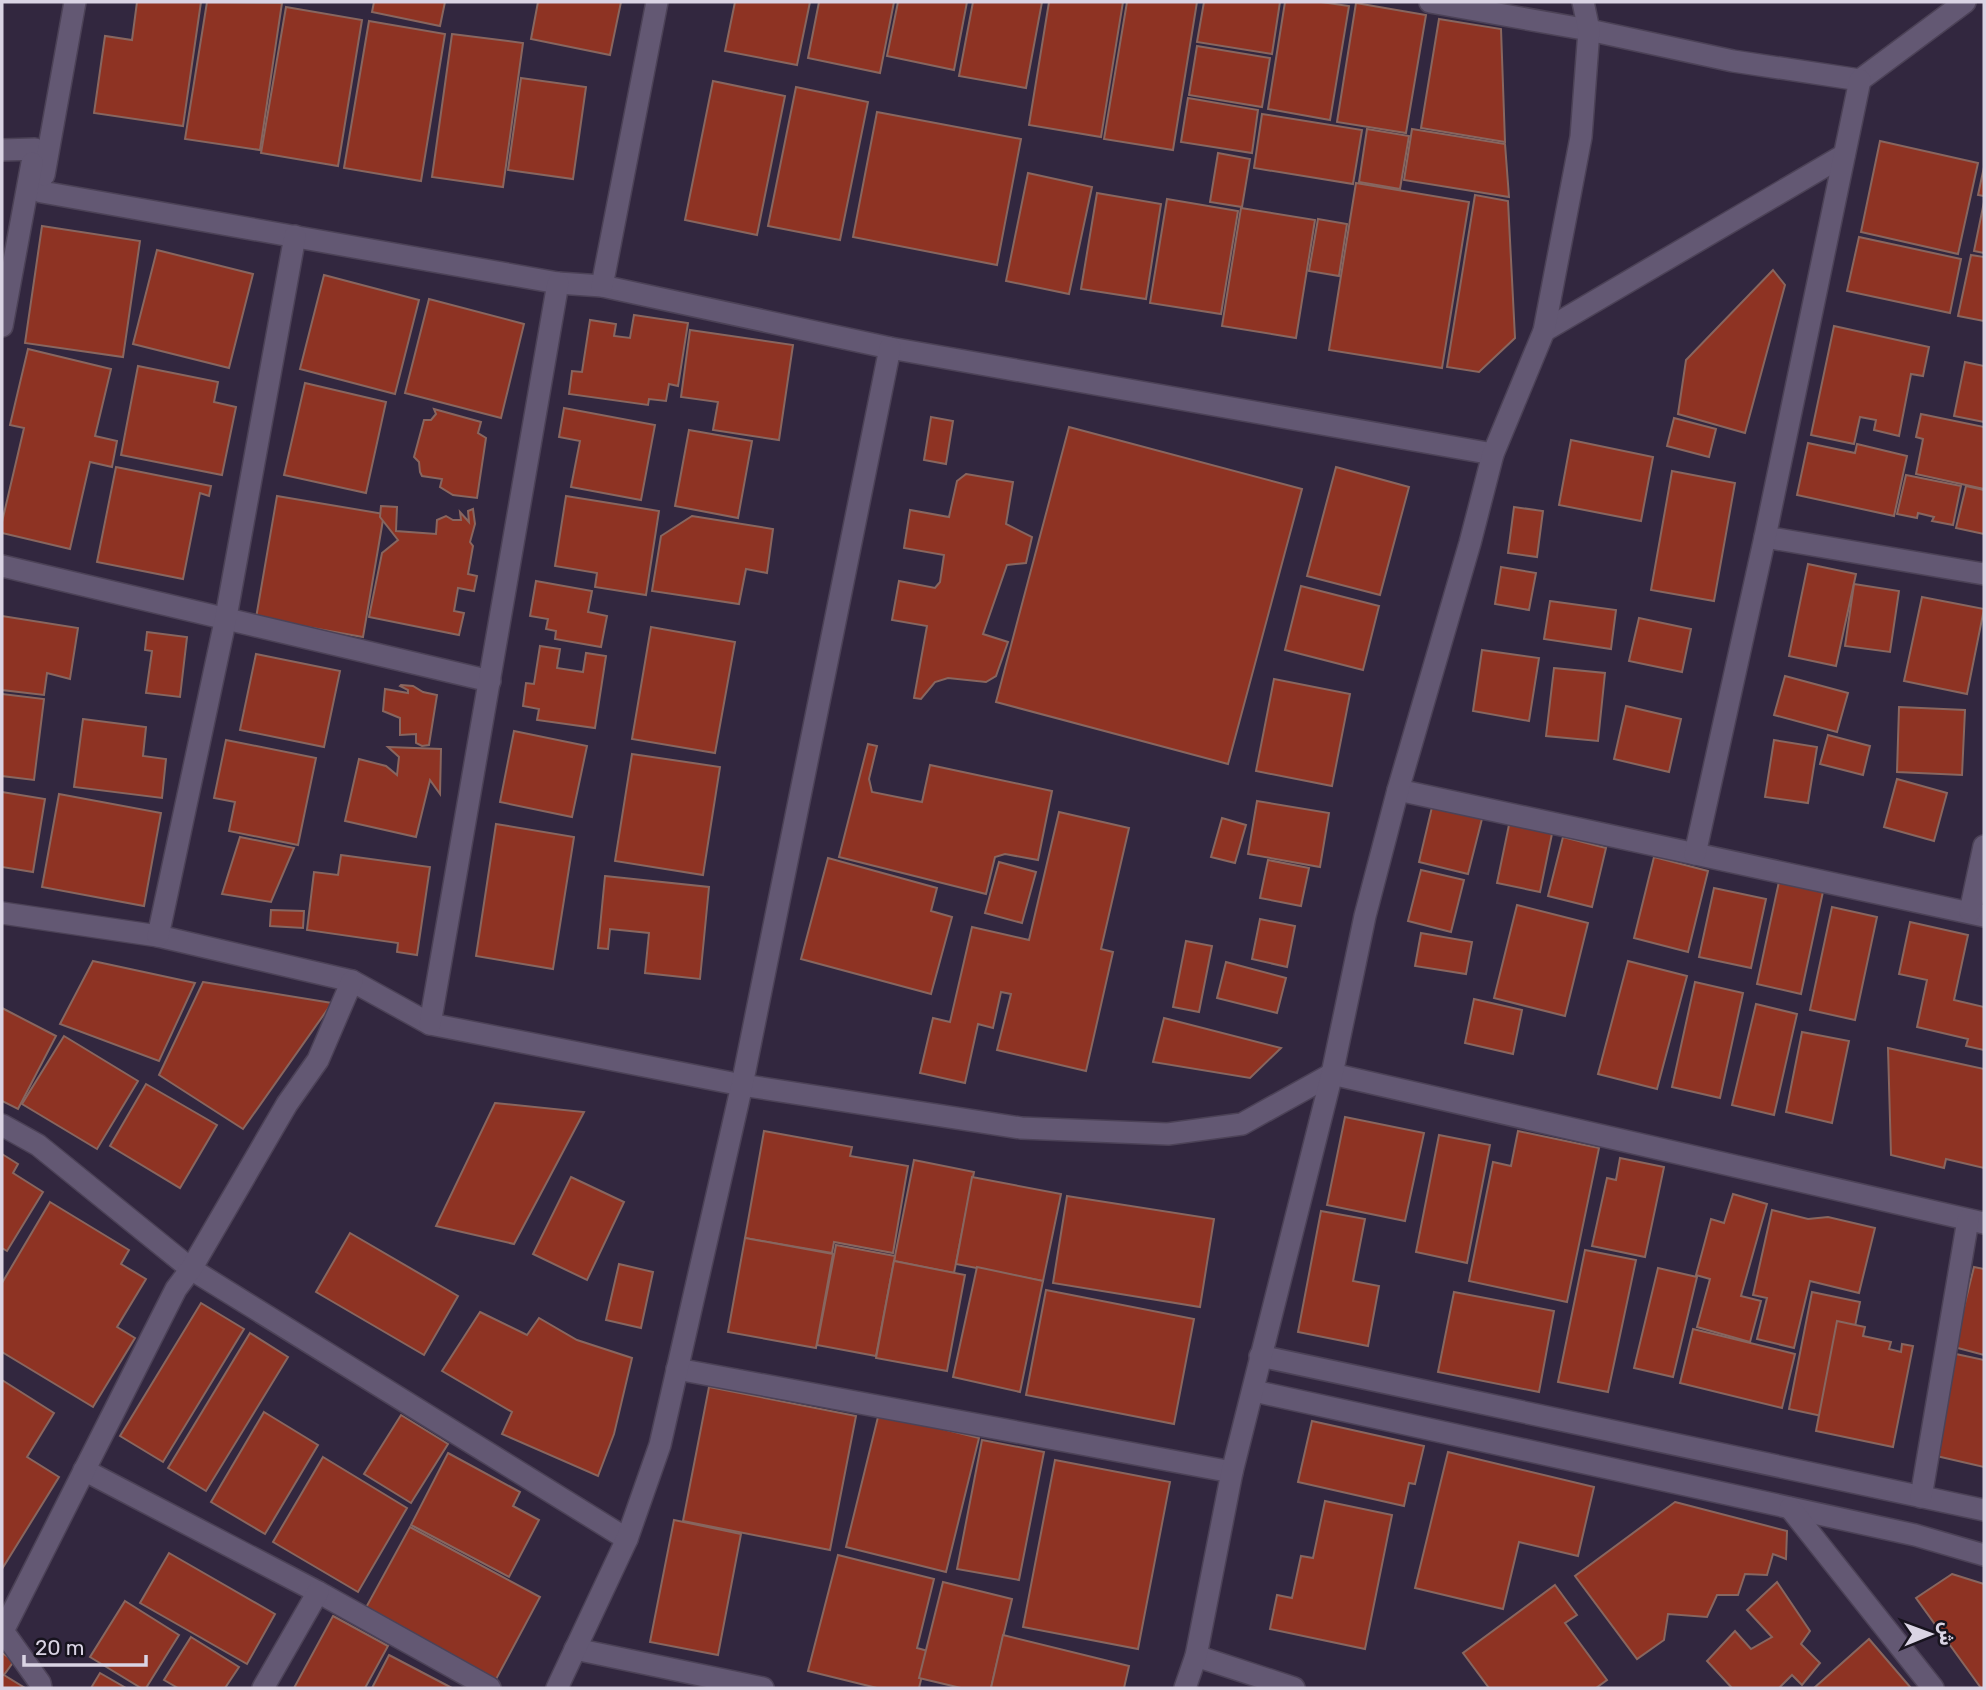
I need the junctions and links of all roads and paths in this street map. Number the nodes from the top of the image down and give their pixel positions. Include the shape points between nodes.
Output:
1 (75, 2) edge
2 (657, 2) edge
3 (1430, 2) edge
4 (1583, 2) edge
5 (1965, 2) edge
6 (1588, 30) junction
7 (1860, 80) junction
8 (35, 149) junction
9 (2, 150) edge
10 (1844, 155) junction
11 (42, 192) junction
12 (295, 236) junction
13 (558, 283) junction
14 (602, 286) junction
15 (2, 326) edge
16 (1544, 331) junction
17 (890, 348) junction
18 (1493, 454) junction
19 (1765, 537) junction
20 (2, 566) edge
21 (1984, 574) edge
22 (226, 617) junction
23 (490, 681) junction
24 (1398, 790) junction
25 (1984, 846) edge
26 (1695, 854) junction
27 (2, 913) edge
28 (1977, 914) edge
29 (158, 936) junction
30 (352, 981) junction
31 (430, 1024) junction
32 (1332, 1074) junction
33 (742, 1085) junction
34 (2, 1125) edge
35 (1976, 1221) edge
36 (191, 1269) junction
37 (1260, 1356) junction
38 (677, 1369) junction
39 (1254, 1391) junction
40 (84, 1470) junction
41 (1232, 1472) junction
42 (1921, 1497) junction
43 (1790, 1508) junction
44 (1984, 1510) edge
45 (627, 1539) junction
46 (1984, 1555) edge
47 (318, 1592) junction
48 (2, 1630) edge
49 (575, 1649) junction
50 (1195, 1656) junction
51 (41, 1688) edge
52 (263, 1688) edge
53 (490, 1688) edge
54 (556, 1688) edge
55 (763, 1688) edge
56 (1185, 1688) edge
57 (1294, 1688) edge
58 (1933, 1688) edge

1 - 11 street
2 - 14 street
3 - 6 street
4 - 6 street
5 - 7 street
6 - 7 street via 1733,61
6 - 16 street via 1581,137
7 - 10 street
8 - 9 street
8 - 11 street
8 - 15 street
10 - 16 street
10 - 19 street
11 - 12 street
12 - 13 street
12 - 22 street
13 - 14 street
13 - 23 street
14 - 17 street
16 - 18 street
17 - 18 street
17 - 33 street
18 - 24 street
19 - 21 street
19 - 26 street
20 - 22 street
22 - 23 street
22 - 29 street
23 - 31 street
24 - 26 street
24 - 32 street via 1365,916
25 - 28 street
26 - 28 street
27 - 29 street
29 - 30 street
30 - 31 street
30 - 36 street via 318,1060 287,1104
31 - 33 street
32 - 33 street via 1242,1124 1168,1134 1021,1128
32 - 35 street
32 - 37 street
33 - 38 street
34 - 36 street via 38,1145
35 - 42 street
36 - 40 street via 176,1289
36 - 45 street
37 - 39 street
37 - 42 street
38 - 41 street
38 - 45 street via 660,1445
39 - 41 street
39 - 43 street
40 - 47 street
40 - 48 street
41 - 50 street
42 - 44 street
43 - 46 street
43 - 58 street
45 - 49 street
47 - 52 street
47 - 53 street
48 - 51 street
49 - 54 street
49 - 55 street
50 - 56 street
50 - 57 street

